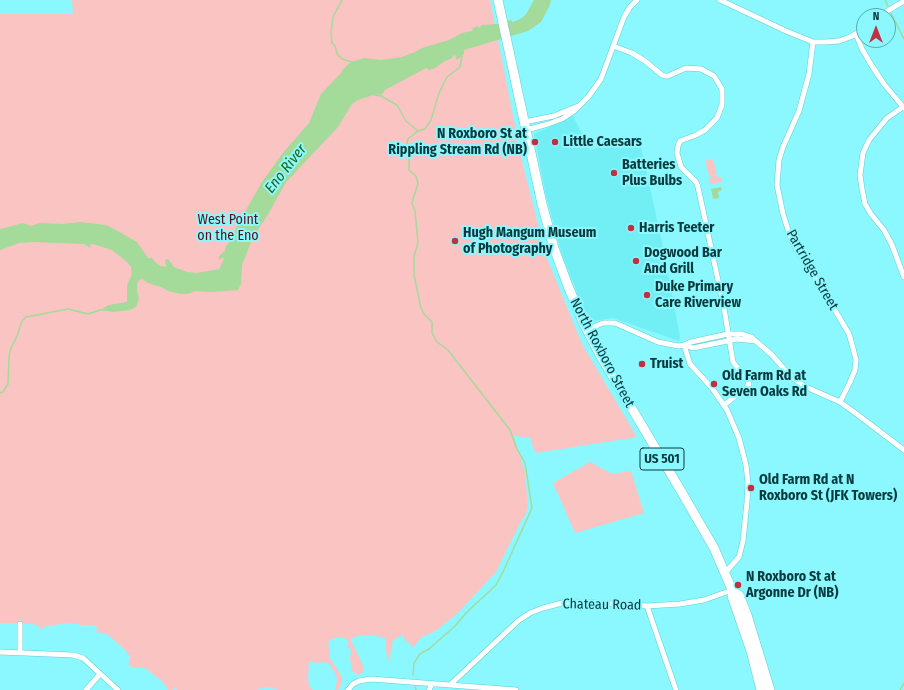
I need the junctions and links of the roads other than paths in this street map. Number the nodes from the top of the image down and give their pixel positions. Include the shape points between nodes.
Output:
1 (498, 0) edge
2 (637, 0) edge
3 (720, 0) edge
4 (904, 1) edge
5 (892, 8) edge
6 (856, 34) edge
7 (813, 42) junction
8 (613, 46) junction
9 (862, 48) edge
10 (904, 108) edge
11 (525, 126) junction
12 (904, 277) edge
13 (587, 330) junction
14 (728, 334) junction
15 (729, 340) junction
16 (756, 341) junction
17 (684, 345) junction
18 (840, 402) junction
19 (724, 405) junction
20 (903, 446) edge
21 (725, 574) junction
22 (733, 591) junction
23 (647, 606) junction
24 (20, 624) dead end
25 (0, 652) edge
26 (20, 652) junction
27 (100, 674) junction
28 (432, 684) junction
29 (451, 684) junction
30 (767, 689) edge
31 (86, 690) edge
32 (118, 690) edge
33 (348, 690) edge
34 (429, 690) edge
35 (516, 690) edge
36 (676, 690) edge

1 - 11 highway, North Roxboro Street / US 501
2 - 8 street via 624,17
3 - 7 street
4 - 5 street
6 - 7 street via 839,41
7 - 18 street, Partridge Street via 799,111 779,160 777,185 783,214 796,249 821,285 849,334 856,360 855,370
8 - 11 street via 601,79 590,96 556,122
8 - 14 street via 632,53 665,76 686,68 701,69 714,76 722,89 722,105 716,118 705,130 680,141 677,152 681,167 698,187
9 - 10 street via 884,84
10 - 12 street via 888,118 869,140 863,153 860,176 865,204 884,230
11 - 13 highway, North Roxboro Street / US 501 via 548,228 568,286
13 - 17 street via 603,323 615,323 663,344
13 - 21 highway, North Roxboro Street / US 501 via 714,548
14 - 15 street
14 - 16 street via 742,334
14 - 17 street
15 - 16 street
15 - 17 street via 693,348
15 - 19 street via 733,362 748,380 748,384
16 - 18 street via 772,354 791,377 806,387
17 - 19 street via 690,364 707,381
18 - 20 street
19 - 21 street via 742,445 748,483 741,549 736,561
21 - 22 highway, North Roxboro Street / US 501
22 - 23 street, Chateau Road via 690,603
22 - 30 highway, North Roxboro Street / US 501 via 732,596 751,651
22 - 30 highway, North Roxboro Street / US 501 via 739,595 744,608
23 - 29 street, Chateau Road via 583,602 562,603 536,610 508,630
23 - 36 street
24 - 26 street
25 - 26 street
26 - 27 street via 73,655 83,658
27 - 31 street
27 - 32 street
28 - 29 street
28 - 33 street via 371,679 359,681
28 - 34 street
29 - 35 street

